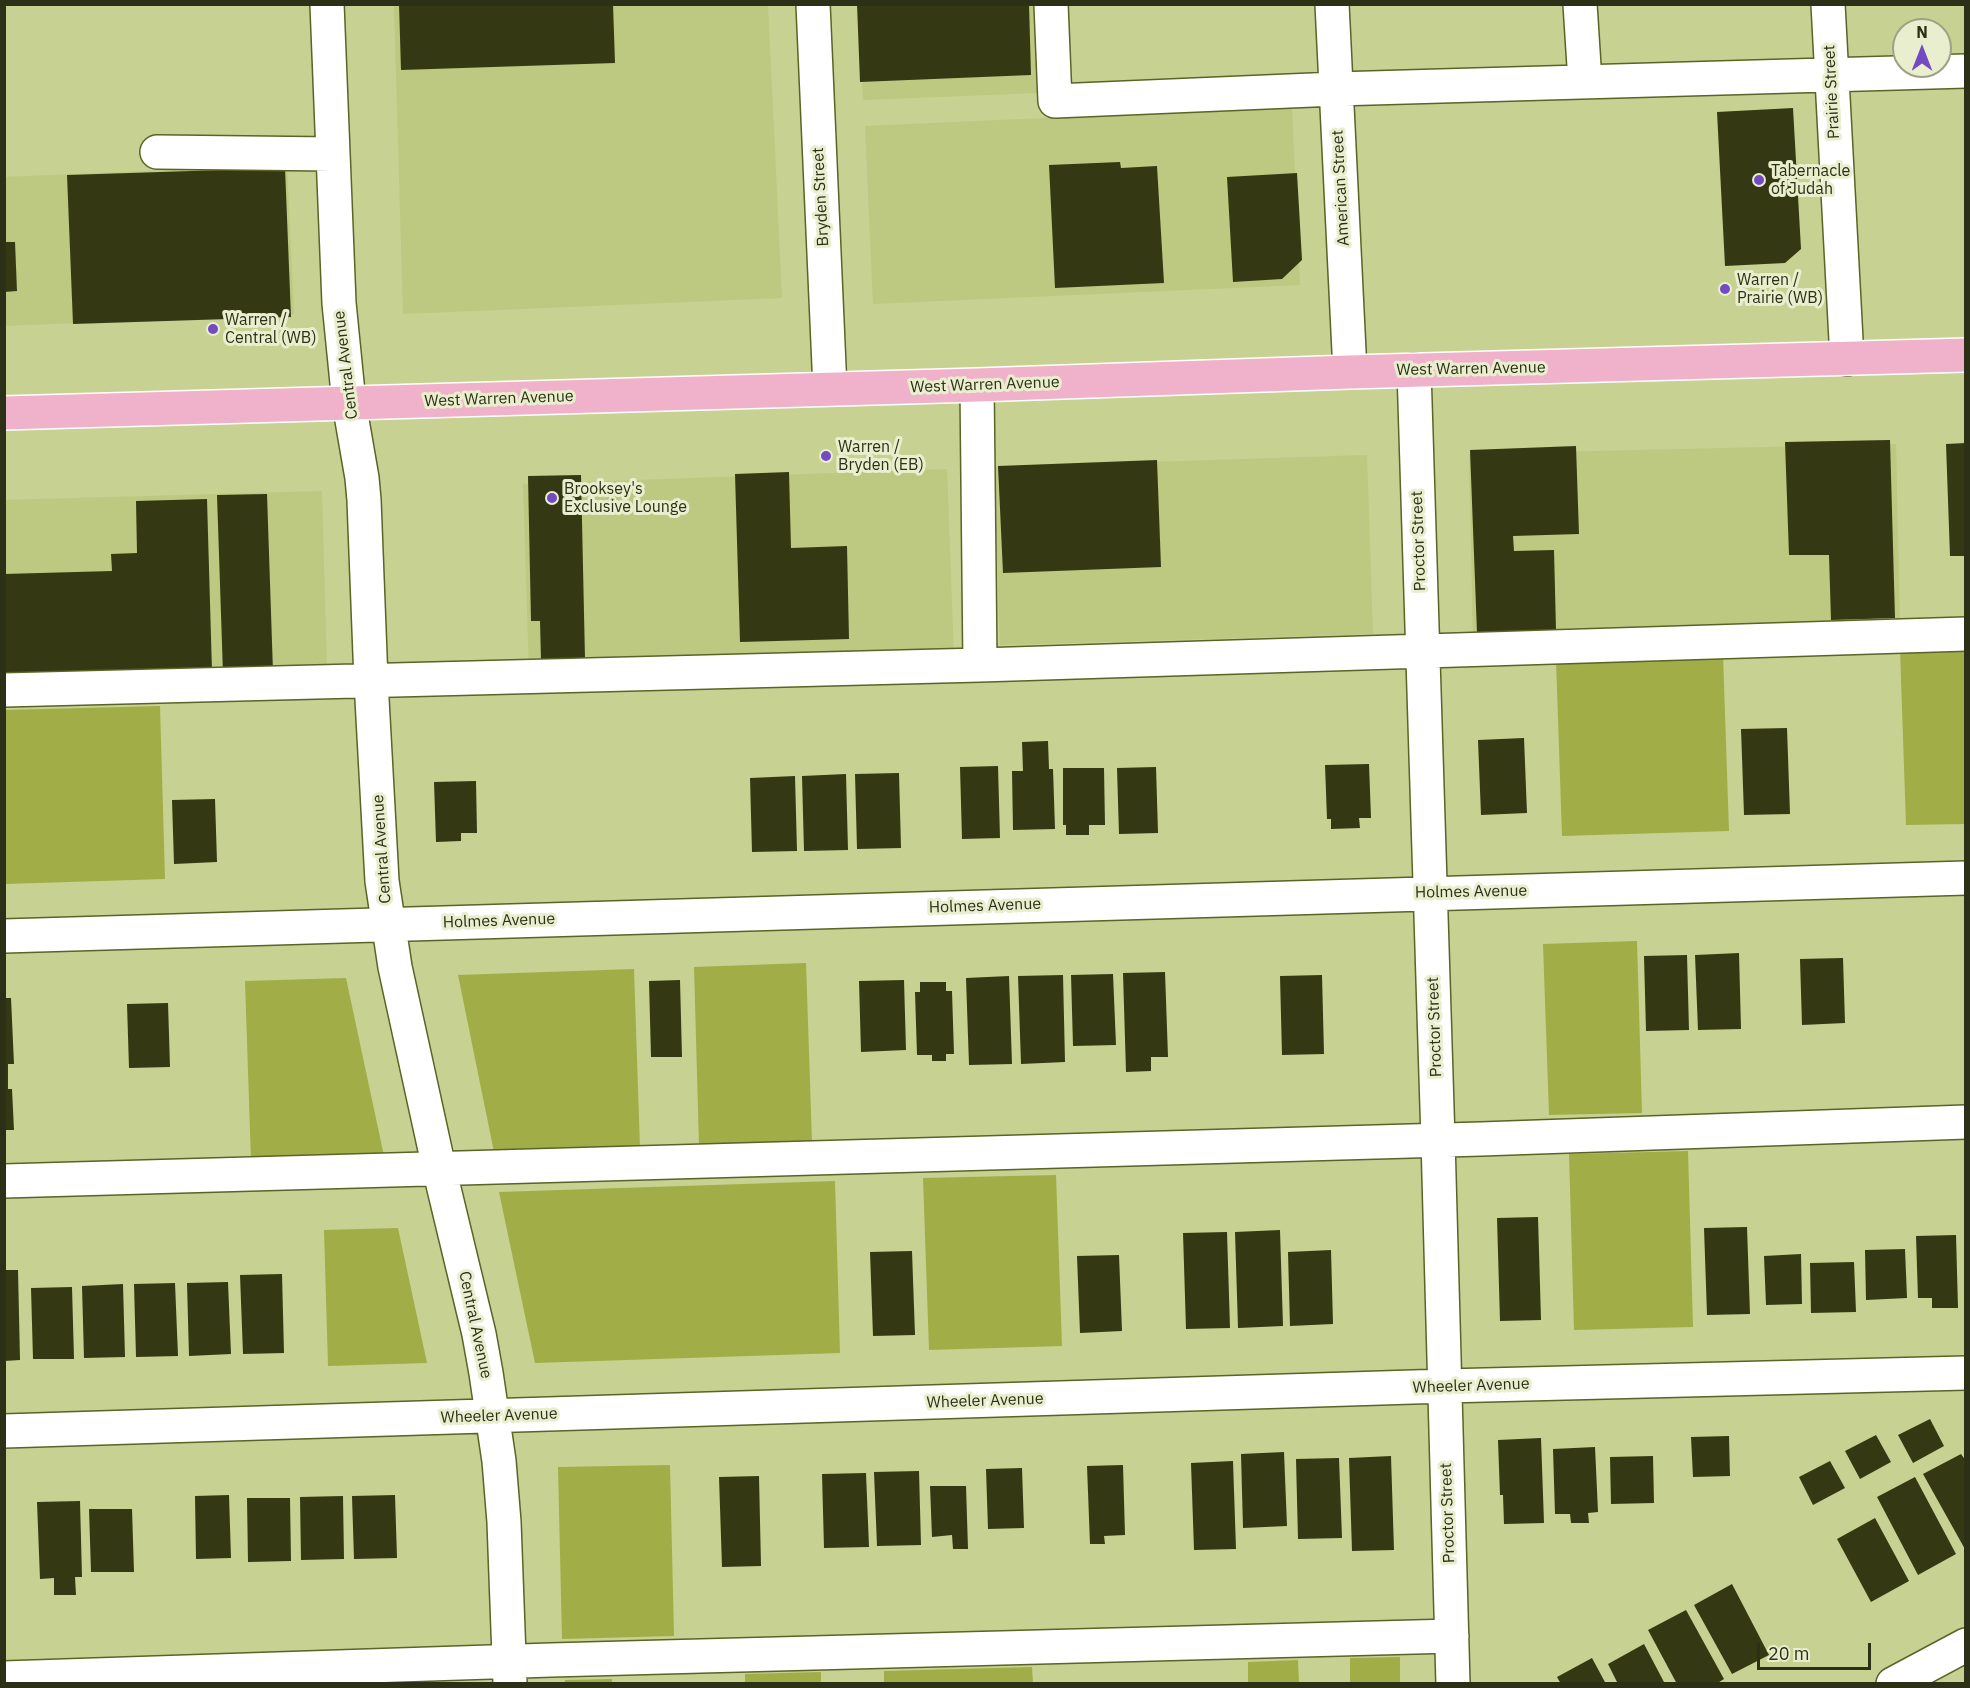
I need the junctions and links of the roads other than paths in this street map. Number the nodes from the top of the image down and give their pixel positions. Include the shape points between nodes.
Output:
1 (327, 4) edge
2 (813, 4) edge
3 (1051, 4) edge
4 (1332, 4) edge
5 (1580, 4) edge
6 (1828, 4) edge
7 (1965, 71) edge
8 (1831, 73) junction
9 (1584, 82) junction
10 (1336, 89) junction
11 (157, 152) dead end
12 (333, 154) junction
13 (1965, 355) edge
14 (1847, 359) junction
15 (1414, 370) junction
16 (1350, 372) junction
17 (976, 385) junction
18 (830, 389) junction
19 (349, 403) junction
20 (4, 413) edge
21 (1965, 634) edge
22 (1423, 651) junction
23 (980, 665) junction
24 (371, 681) junction
25 (4, 690) edge
26 (1965, 878) edge
27 (1430, 893) junction
28 (388, 924) junction
29 (4, 936) edge
30 (1965, 1122) edge
31 (1438, 1140) junction
32 (440, 1168) junction
33 (4, 1181) edge
34 (1965, 1373) edge
35 (1445, 1386) junction
36 (492, 1416) junction
37 (4, 1431) edge
38 (1452, 1636) junction
39 (1965, 1645) edge
40 (510, 1672) edge
41 (4, 1678) edge
42 (1453, 1683) edge
43 (1893, 1683) edge

1 - 12 street, Central Avenue
2 - 18 street, Bryden Street
3 - 10 street via 1054,101
4 - 10 street, American Street
5 - 9 street
6 - 8 street, Prairie Street
7 - 8 street
8 - 9 street
8 - 14 street, Prairie Street
9 - 10 street
10 - 16 street, American Street
11 - 12 street
12 - 19 street, Central Avenue via 339,303
13 - 14 main road, West Warren Avenue
14 - 15 main road, West Warren Avenue
15 - 16 main road, West Warren Avenue
15 - 22 street, Proctor Street
16 - 17 main road, West Warren Avenue
17 - 18 main road, West Warren Avenue
17 - 23 street
18 - 19 main road, West Warren Avenue
19 - 20 main road, West Warren Avenue
19 - 24 street, Central Avenue via 364,500
21 - 22 street
22 - 23 street
22 - 27 street, Proctor Street
23 - 24 street
24 - 25 street
24 - 28 street, Central Avenue
26 - 27 street, Holmes Avenue
27 - 28 street, Holmes Avenue
27 - 31 street, Proctor Street
28 - 29 street, Holmes Avenue
28 - 32 street, Central Avenue
30 - 31 street
31 - 32 street
31 - 35 street, Proctor Street
32 - 33 street
32 - 36 street, Central Avenue via 479,1334
34 - 35 street, Wheeler Avenue
35 - 36 street, Wheeler Avenue
35 - 38 street, Proctor Street
36 - 37 street, Wheeler Avenue
36 - 40 street, Central Avenue via 504,1522
38 - 40 street
38 - 42 street, Proctor Street
39 - 43 street
40 - 41 street

